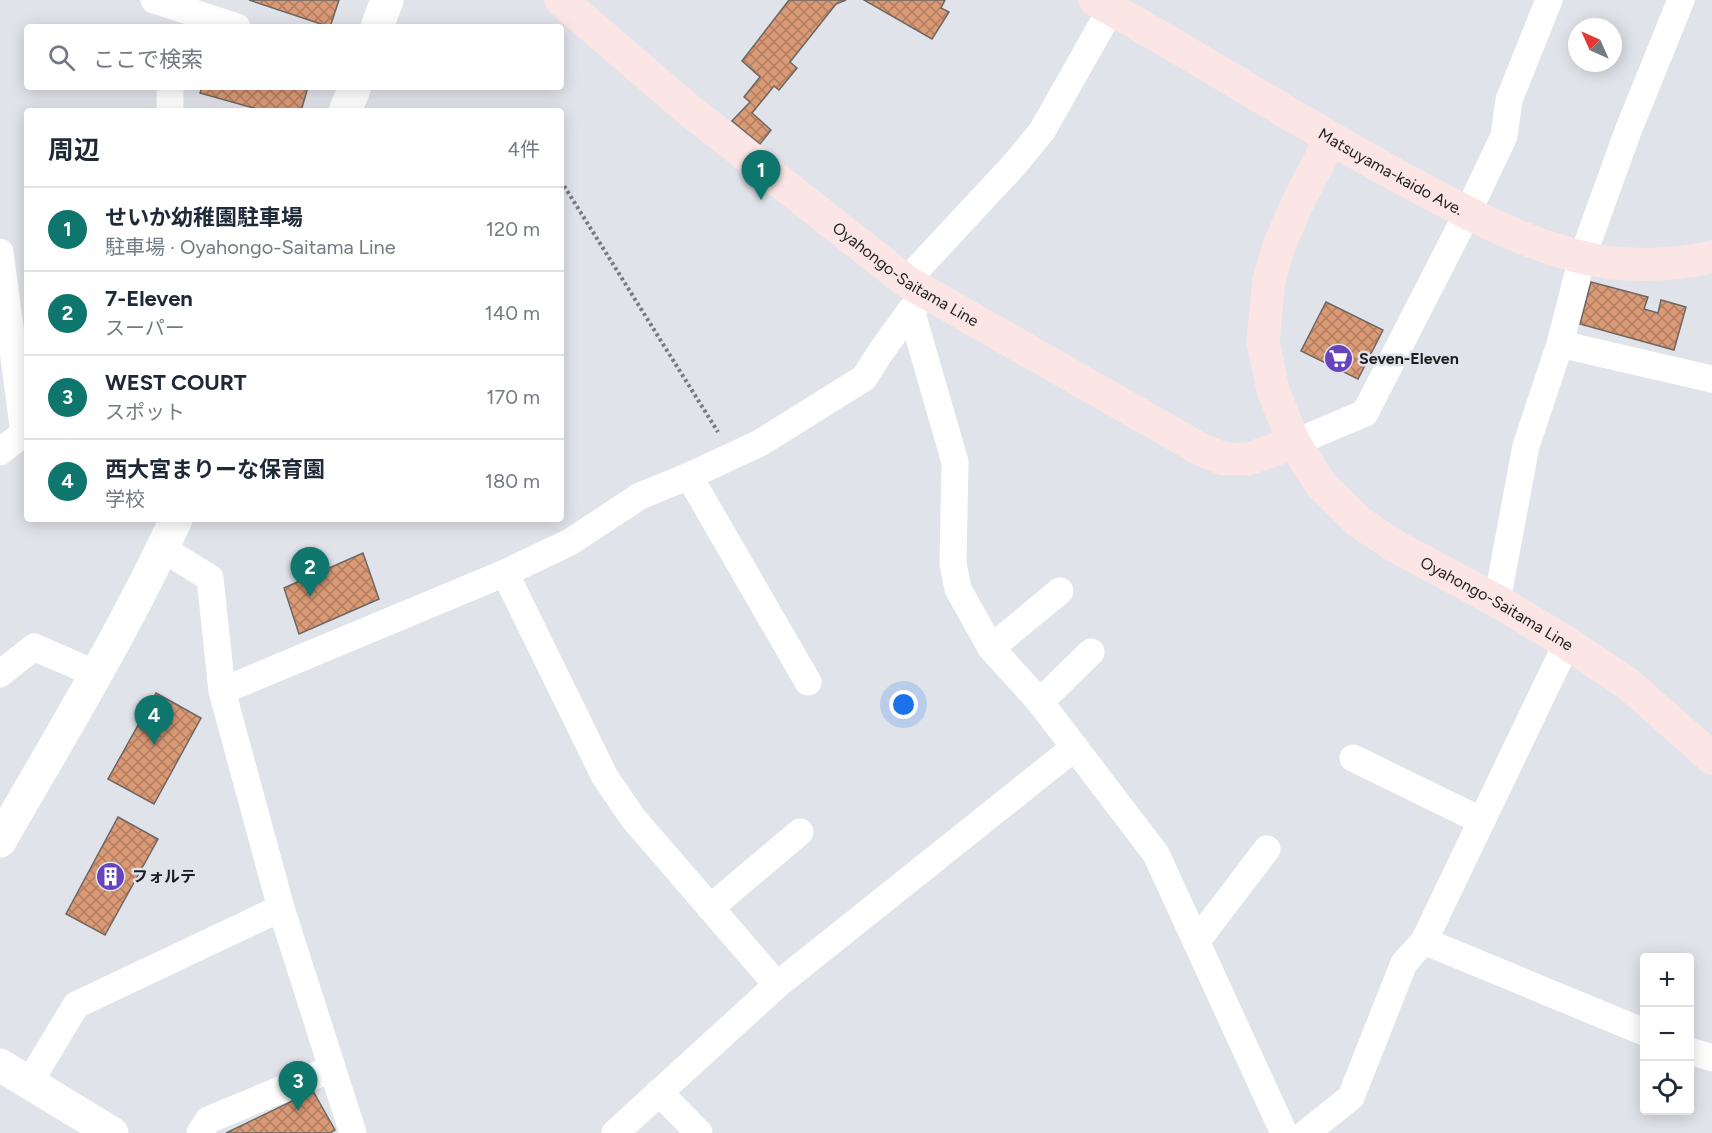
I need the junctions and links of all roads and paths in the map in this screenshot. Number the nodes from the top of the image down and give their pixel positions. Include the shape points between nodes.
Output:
1 (154, 0) edge
2 (387, 0) edge
3 (561, 0) edge
4 (1549, 0) edge
5 (1681, 0) edge
6 (1103, 5) edge
7 (191, 13) edge
8 (227, 24) edge
9 (378, 24) edge
10 (170, 90) edge
11 (354, 90) edge
12 (170, 108) edge
13 (346, 108) edge
14 (1331, 139) junction
15 (564, 187) edge
16 (1467, 214) junction
17 (0, 252) edge
18 (1712, 257) edge
19 (1582, 258) junction
20 (915, 295) junction
21 (1560, 344) junction
22 (1712, 379) edge
23 (1294, 443) junction
24 (0, 452) edge
25 (733, 456) junction
26 (689, 476) junction
27 (175, 522) edge
28 (163, 549) junction
29 (506, 573) junction
30 (1060, 591) dead end
31 (1497, 601) junction
32 (1567, 643) junction
33 (991, 648) junction
34 (1091, 652) dead end
35 (0, 674) edge
36 (96, 674) junction
37 (808, 682) dead end
38 (222, 691) junction
39 (1040, 702) junction
40 (1075, 747) junction
41 (1353, 758) dead end
42 (1712, 758) edge
43 (1482, 821) junction
44 (800, 832) dead end
45 (0, 841) edge
46 (1267, 849) dead end
47 (281, 908) junction
48 (710, 908) junction
49 (1424, 941) junction
50 (1196, 942) junction
51 (777, 985) junction
52 (1640, 1030) edge
53 (1694, 1053) edge
54 (1712, 1058) edge
55 (0, 1065) edge
56 (331, 1069) junction
57 (29, 1083) junction
58 (659, 1092) junction
59 (112, 1133) edge
60 (200, 1133) edge
61 (353, 1133) edge
62 (615, 1133) edge
63 (699, 1133) edge
64 (1284, 1133) edge
65 (1306, 1133) edge

1 - 7 street
2 - 9 street
3 - 20 main road, Oyahongo-Saitama Line
4 - 16 street via 1509,100 1504,136
5 - 19 street
6 - 14 main road, Matsuyama-kaido Ave.
6 - 20 street via 1042,131
7 - 8 street
10 - 12 street
11 - 13 street
14 - 16 main road, Matsuyama-kaido Ave.
14 - 23 main road, Oyahongo-Saitama Line via 1280,243 1269,280 1263,341 1274,390
15 - 25 path
16 - 19 main road, Matsuyama-kaido Ave.
16 - 23 street via 1365,413
17 - 24 street via 24,433
18 - 19 main road, Matsuyama-kaido Ave. via 1659,264
19 - 21 street
20 - 23 main road, Oyahongo-Saitama Line via 1224,459 1248,459
20 - 25 street via 864,378
20 - 33 street via 955,462 953,564 957,589
21 - 22 street
21 - 31 street via 1526,446
23 - 31 main road, Oyahongo-Saitama Line via 1322,486 1359,522
25 - 26 street
26 - 29 street via 640,496 570,542
26 - 37 street
27 - 28 street
28 - 36 street
28 - 38 street via 210,578
29 - 38 street
29 - 48 street via 605,777 633,818
30 - 33 street
31 - 32 main road, Oyahongo-Saitama Line
32 - 42 main road, Oyahongo-Saitama Line via 1627,683
32 - 43 street
33 - 39 street
34 - 39 street
35 - 36 street via 34,647
36 - 45 street
38 - 47 street
39 - 40 street
40 - 50 street via 1156,854
40 - 51 street
41 - 43 street
43 - 49 street
44 - 48 street
46 - 50 street
47 - 56 street
47 - 57 street via 76,1005
48 - 51 street
49 - 52 street
49 - 65 street via 1404,963 1351,1097
50 - 64 street
51 - 58 street
53 - 54 street
55 - 57 street
56 - 60 street via 208,1120
56 - 61 street
57 - 59 street
58 - 62 street
58 - 63 street

